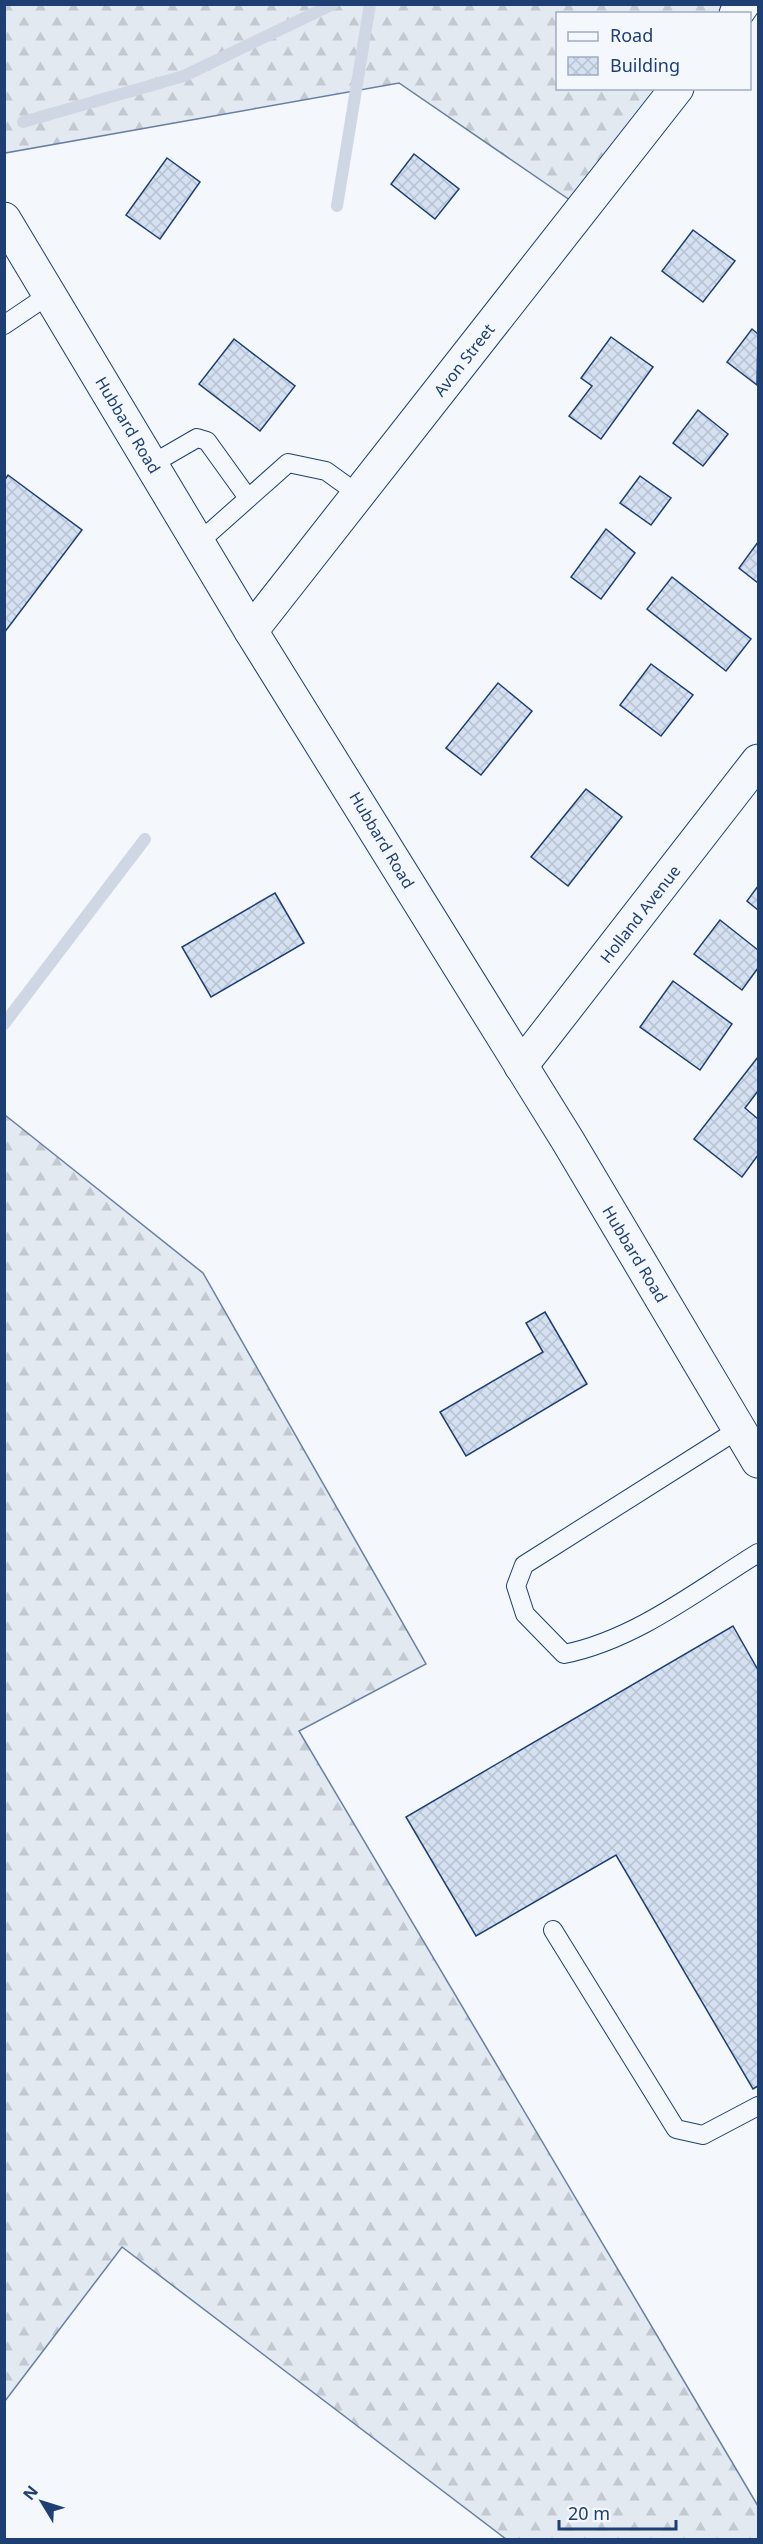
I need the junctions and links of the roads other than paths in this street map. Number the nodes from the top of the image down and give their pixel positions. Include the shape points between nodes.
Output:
1 (675, 90) edge
2 (4, 219) edge
3 (50, 294) junction
4 (4, 325) edge
5 (152, 464) junction
6 (358, 494) junction
7 (248, 498) junction
8 (198, 543) junction
9 (251, 631) junction
10 (759, 762) edge
11 (521, 1066) junction
12 (739, 1429) junction
13 (759, 1461) edge
14 (759, 1553) edge
15 (553, 1930) dead end
16 (759, 2106) edge

1 - 6 main road, Avon Street
2 - 3 main road, Hubbard Road
3 - 4 lane
3 - 5 main road, Hubbard Road
5 - 7 lane via 197,438 207,441
5 - 8 main road, Hubbard Road
6 - 7 lane via 326,471 288,463
6 - 9 main road, Avon Street
7 - 8 lane
8 - 9 main road, Hubbard Road
9 - 11 main road, Hubbard Road
10 - 11 main road, Holland Avenue
11 - 12 main road, Hubbard Road
12 - 13 main road, Hubbard Road
12 - 14 lane via 524,1565 516,1586 525,1614 564,1654 588,1650 651,1619
15 - 16 lane via 676,2129 703,2135

